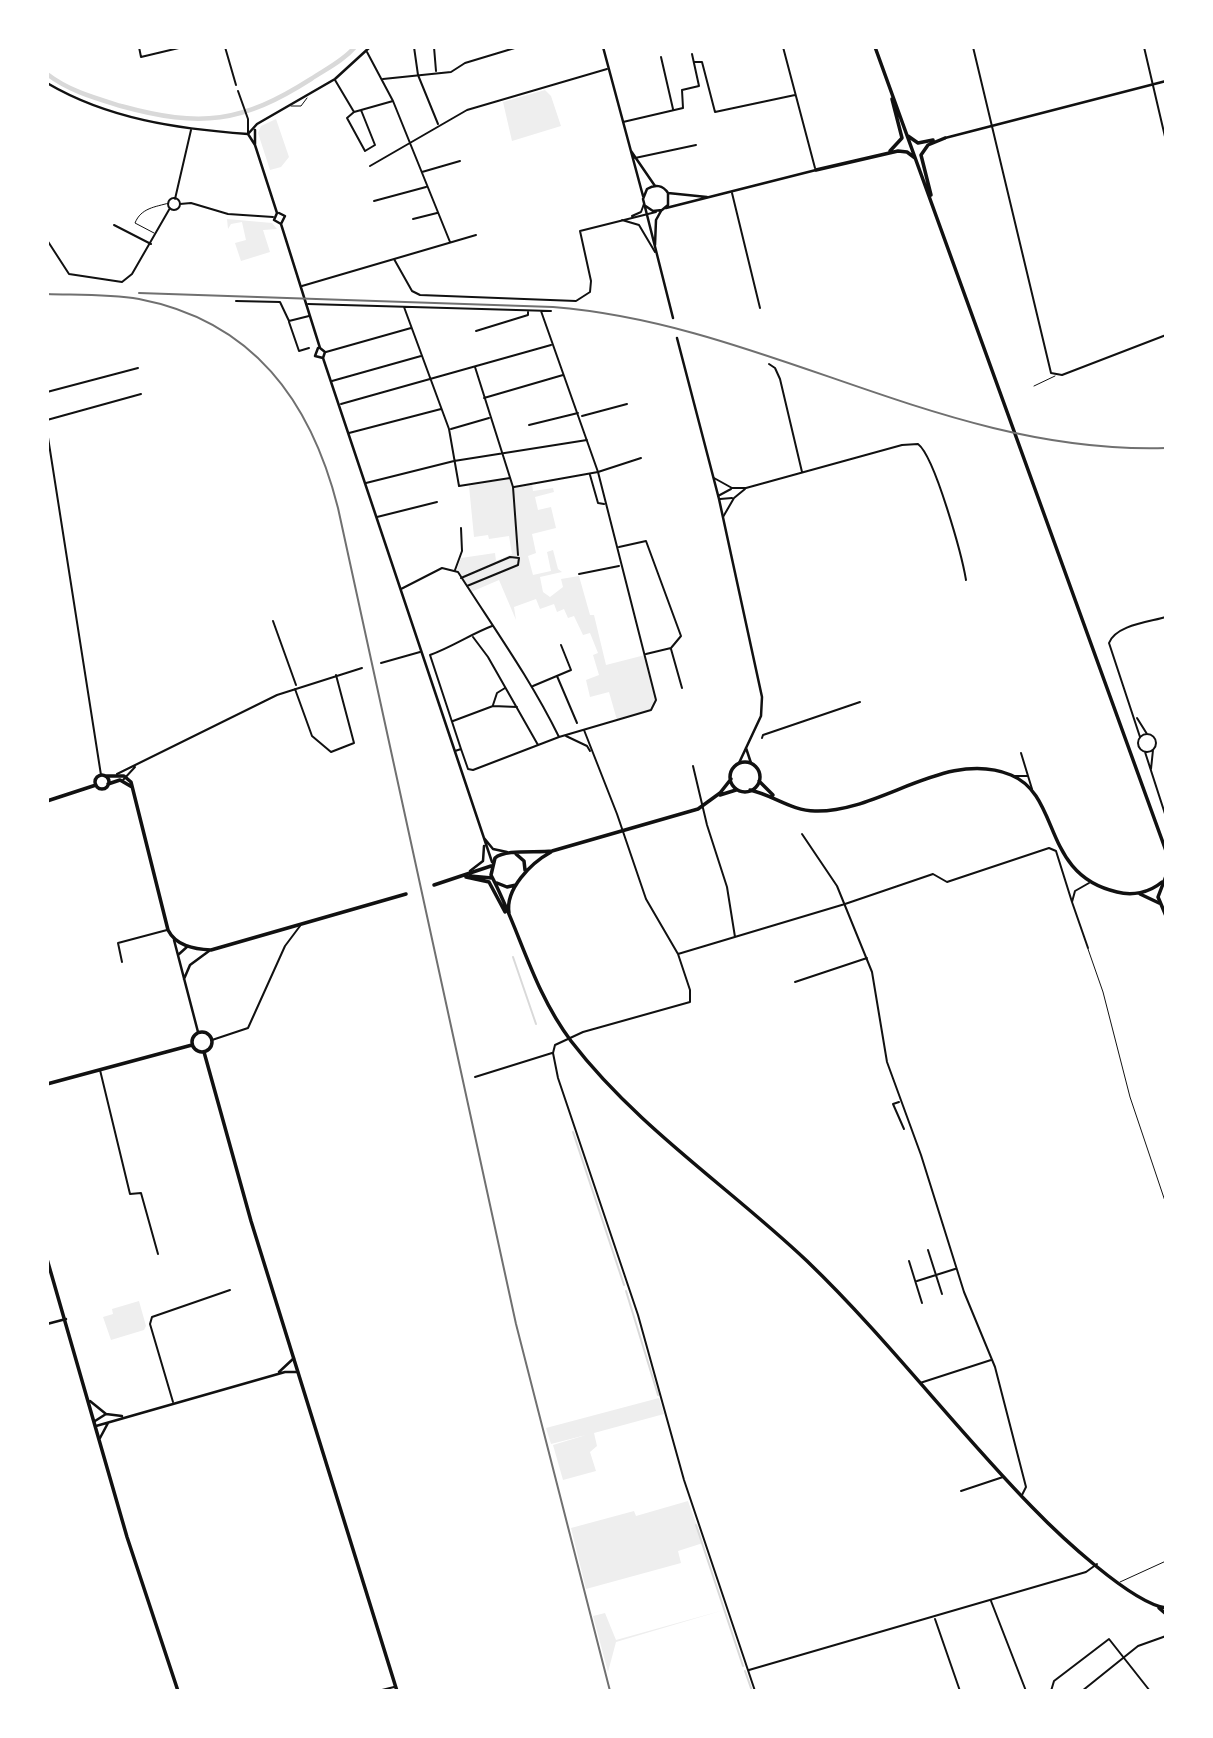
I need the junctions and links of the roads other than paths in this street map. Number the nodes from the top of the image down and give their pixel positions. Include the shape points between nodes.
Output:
1 (139, 47) edge
2 (166, 47) edge
3 (183, 47) edge
4 (225, 47) edge
5 (370, 47) edge
6 (414, 47) edge
7 (434, 47) edge
8 (518, 47) edge
9 (603, 47) edge
10 (783, 47) edge
11 (875, 47) edge
12 (973, 47) edge
13 (1144, 47) edge
14 (512, 48) edge
15 (167, 52) junction
16 (366, 52) junction
17 (692, 54) dead end
18 (661, 57) dead end
19 (694, 62) junction
20 (608, 69) junction
21 (437, 73) junction
22 (418, 75) junction
23 (335, 79) junction
24 (382, 79) junction
25 (1166, 81) edge
26 (47, 83) edge
27 (236, 85) dead end
28 (1150, 85) junction
29 (891, 90) junction
30 (238, 91) dead end
31 (795, 95) junction
32 (393, 101) junction
33 (361, 110) junction
34 (673, 110) junction
35 (355, 112) junction
36 (247, 119) junction
37 (622, 122) junction
38 (439, 125) junction
39 (992, 125) junction
40 (256, 126) junction
41 (191, 130) junction
42 (906, 131) junction
43 (248, 134) junction
44 (945, 138) junction
45 (1166, 141) edge
46 (409, 142) junction
47 (254, 144) junction
48 (696, 145) dead end
49 (628, 147) junction
50 (884, 153) junction
51 (635, 158) junction
52 (916, 160) junction
53 (460, 161) dead end
54 (370, 166) dead end
55 (816, 170) junction
56 (421, 173) junction
57 (654, 186) junction
58 (427, 187) junction
59 (732, 192) junction
60 (668, 193) junction
61 (643, 196) junction
62 (710, 197) junction
63 (175, 199) junction
64 (374, 201) dead end
65 (169, 203) junction
66 (644, 203) junction
67 (180, 204) junction
68 (932, 204) junction
69 (170, 208) junction
70 (664, 209) junction
71 (438, 212) junction
72 (656, 212) junction
73 (277, 213) junction
74 (646, 214) junction
75 (274, 218) junction
76 (414, 219) dead end
77 (621, 220) junction
78 (281, 224) junction
79 (114, 225) dead end
80 (154, 233) junction
81 (476, 235) dead end
82 (47, 240) edge
83 (450, 242) junction
84 (149, 244) junction
85 (656, 255) junction
86 (394, 259) junction
87 (300, 286) junction
88 (236, 301) dead end
89 (306, 304) junction
90 (404, 306) junction
91 (761, 308) dead end
92 (528, 310) junction
93 (541, 311) junction
94 (551, 311) dead end
95 (310, 315) junction
96 (673, 318) dead end
97 (289, 321) junction
98 (411, 328) junction
99 (477, 331) dead end
100 (1166, 335) edge
101 (677, 338) dead end
102 (552, 345) junction
103 (309, 348) dead end
104 (320, 348) junction
105 (325, 352) junction
106 (421, 356) junction
107 (323, 358) junction
108 (769, 364) dead end
109 (474, 366) junction
110 (138, 369) dead end
111 (564, 375) junction
112 (1055, 376) junction
113 (430, 380) junction
114 (331, 381) junction
115 (1034, 386) dead end
116 (47, 392) edge
117 (141, 394) dead end
118 (484, 398) junction
119 (338, 404) junction
120 (627, 404) dead end
121 (441, 409) junction
122 (580, 415) junction
123 (490, 418) junction
124 (47, 420) edge
125 (529, 425) dead end
126 (449, 429) junction
127 (47, 431) edge
128 (348, 433) junction
129 (588, 440) junction
130 (502, 454) junction
131 (641, 458) dead end
132 (454, 461) junction
133 (598, 472) junction
134 (803, 473) junction
135 (589, 474) junction
136 (713, 477) junction
137 (510, 478) junction
138 (365, 483) junction
139 (1166, 485) edge
140 (513, 487) junction
141 (732, 488) junction
142 (746, 488) junction
143 (1166, 497) edge
144 (718, 498) junction
145 (734, 498) junction
146 (437, 502) dead end
147 (606, 504) junction
148 (376, 517) junction
149 (723, 517) junction
150 (461, 528) dead end
151 (618, 548) junction
152 (518, 555) junction
153 (619, 566) dead end
154 (455, 570) junction
155 (579, 574) dead end
156 (461, 578) junction
157 (966, 580) dead end
158 (466, 587) junction
159 (400, 589) junction
160 (1166, 617) edge
161 (273, 621) dead end
162 (493, 625) junction
163 (472, 636) junction
164 (561, 645) dead end
165 (671, 648) junction
166 (421, 651) junction
167 (645, 655) junction
168 (381, 663) dead end
169 (362, 668) dead end
170 (435, 671) junction
171 (429, 673) junction
172 (335, 674) junction
173 (557, 676) junction
174 (532, 686) junction
175 (505, 687) junction
176 (296, 688) junction
177 (682, 688) dead end
178 (860, 702) dead end
179 (493, 706) junction
180 (517, 707) junction
181 (1135, 715) junction
182 (452, 721) junction
183 (576, 723) dead end
184 (584, 730) junction
185 (565, 735) junction
186 (1147, 735) junction
187 (559, 737) junction
188 (1140, 737) junction
189 (762, 738) dead end
190 (538, 745) junction
191 (746, 748) junction
192 (461, 749) junction
193 (1153, 750) junction
194 (454, 752) junction
195 (1145, 752) junction
196 (1021, 753) dead end
197 (594, 756) junction
198 (739, 763) junction
199 (751, 763) junction
200 (135, 766) junction
201 (693, 766) dead end
202 (1151, 773) junction
203 (117, 774) junction
204 (1012, 775) junction
205 (1028, 775) junction
206 (103, 776) junction
207 (125, 779) junction
208 (731, 779) junction
209 (759, 781) junction
210 (108, 784) junction
211 (96, 785) junction
212 (738, 789) junction
213 (750, 790) junction
214 (715, 797) junction
215 (1036, 798) junction
216 (777, 799) junction
217 (47, 801) edge
218 (702, 807) junction
219 (1166, 817) edge
220 (480, 830) junction
221 (1160, 830) junction
222 (623, 831) junction
223 (802, 834) dead end
224 (484, 842) junction
225 (1166, 843) edge
226 (552, 851) junction
227 (1166, 851) edge
228 (507, 852) junction
229 (515, 853) junction
230 (491, 864) junction
231 (525, 872) junction
232 (466, 876) junction
233 (1166, 876) edge
234 (494, 879) junction
235 (1161, 882) junction
236 (1089, 883) junction
237 (435, 885) dead end
238 (516, 885) junction
239 (406, 894) dead end
240 (1138, 894) junction
241 (1072, 902) junction
242 (1159, 903) junction
243 (845, 904) junction
244 (507, 916) junction
245 (1166, 916) edge
246 (303, 923) junction
247 (511, 926) junction
248 (169, 930) junction
249 (735, 938) junction
250 (174, 940) junction
251 (188, 946) junction
252 (195, 948) junction
253 (1088, 948) joint
254 (211, 950) junction
255 (678, 954) junction
256 (178, 955) junction
257 (867, 958) junction
258 (122, 962) dead end
259 (192, 963) junction
260 (180, 964) junction
261 (183, 982) junction
262 (795, 982) dead end
263 (198, 1032) junction
264 (569, 1038) junction
265 (212, 1040) junction
266 (192, 1045) junction
267 (204, 1052) junction
268 (553, 1053) junction
269 (100, 1069) junction
270 (475, 1077) dead end
271 (47, 1084) edge
272 (901, 1101) junction
273 (904, 1129) dead end
274 (1166, 1204) edge
275 (928, 1250) dead end
276 (158, 1254) dead end
277 (47, 1259) edge
278 (909, 1261) dead end
279 (956, 1269) junction
280 (936, 1275) junction
281 (916, 1282) junction
282 (230, 1290) dead end
283 (942, 1294) dead end
284 (922, 1303) dead end
285 (66, 1319) junction
286 (47, 1324) edge
287 (294, 1358) junction
288 (992, 1360) junction
289 (287, 1367) junction
290 (297, 1369) junction
291 (276, 1374) junction
292 (920, 1383) junction
293 (90, 1401) junction
294 (173, 1403) junction
295 (106, 1414) junction
296 (125, 1416) junction
297 (96, 1423) junction
298 (108, 1423) junction
299 (99, 1440) junction
300 (1004, 1476) junction
301 (961, 1491) dead end
302 (1021, 1496) junction
303 (1166, 1561) edge
304 (1097, 1564) junction
305 (1120, 1582) junction
306 (991, 1600) junction
307 (1157, 1607) junction
308 (1166, 1608) edge
309 (1166, 1614) edge
310 (934, 1617) junction
311 (1166, 1636) edge
312 (1124, 1657) junction
313 (748, 1670) junction
314 (396, 1688) edge
315 (178, 1691) edge
316 (378, 1691) edge
317 (755, 1691) edge
318 (960, 1691) edge
319 (1026, 1691) edge
320 (1051, 1691) edge
321 (1082, 1691) edge
322 (1150, 1691) edge

1 - 15 street via 141,57
2 - 15 street
3 - 15 street
4 - 27 street
5 - 16 street
6 - 22 street
7 - 21 street
8 - 14 street
9 - 20 street
10 - 31 street
11 - 29 main road
12 - 39 street
13 - 28 street
14 - 21 street
16 - 23 street
16 - 24 street
17 - 19 street
18 - 34 street
19 - 31 street via 702,62 715,112
19 - 34 street via 699,87 682,90 684,107
20 - 37 street
20 - 38 street via 467,110
21 - 22 street
22 - 24 street
22 - 38 street
23 - 35 street
23 - 40 street
24 - 32 street
25 - 28 street
26 - 41 street via 76,101 103,110
28 - 39 street
28 - 45 street
29 - 42 main road
29 - 50 main road via 902,138 897,147
30 - 36 street
31 - 55 street
32 - 33 street
32 - 46 street
33 - 35 street
33 - 35 street via 375,143 365,151 348,120
34 - 37 street
36 - 40 street
36 - 43 street
37 - 49 street
38 - 46 street
39 - 44 street
39 - 112 street
40 - 43 street
40 - 47 street
41 - 43 street
41 - 63 street
42 - 44 main road via 918,143
42 - 52 main road
43 - 47 street
44 - 68 main road via 928,145 921,155
46 - 54 street
46 - 56 street
47 - 73 street
48 - 51 street
49 - 51 street
49 - 61 street
50 - 52 main road via 904,151
50 - 55 main road
51 - 57 street
52 - 68 main road
53 - 56 street
55 - 59 street
56 - 58 street
57 - 60 street
57 - 61 street
58 - 64 street
58 - 71 street
59 - 62 street
59 - 91 street
60 - 62 street
60 - 70 street
61 - 66 street
62 - 70 street
63 - 65 street
63 - 67 street
65 - 69 street
65 - 80 lane via 142,211 136,219 135,223
66 - 72 street
66 - 74 street
66 - 77 street via 641,212
67 - 69 street via 177,209
67 - 75 street
68 - 221 main road
69 - 80 street
70 - 72 street
70 - 85 street via 654,231
71 - 76 street
71 - 83 street
72 - 74 street
73 - 75 street
73 - 78 street via 285,216
74 - 77 street
74 - 85 street
75 - 78 street
77 - 85 street via 639,225
77 - 86 street via 580,230 591,281 590,292 576,301 420,295 412,291
78 - 87 street
79 - 84 street
80 - 84 street
81 - 83 street
82 - 84 street via 69,274 118,282 129,278
83 - 86 street
85 - 96 street
86 - 87 street
87 - 89 street
88 - 97 street via 280,302
89 - 90 street
89 - 95 street
90 - 92 street
90 - 98 street
92 - 93 street
92 - 99 street via 528,315
93 - 94 street
93 - 102 street
95 - 97 street
95 - 104 street
97 - 103 street via 299,351
98 - 105 street
98 - 106 street
100 - 112 street
101 - 136 street
102 - 109 street
102 - 111 street
104 - 105 street
104 - 107 street via 315,354
105 - 107 street
106 - 113 street
106 - 114 street
107 - 114 street
108 - 134 street via 780,379
109 - 113 street
109 - 118 street
110 - 116 street
111 - 118 street
111 - 122 street
112 - 115 lane
113 - 119 street
113 - 121 street
114 - 119 street
117 - 124 street
118 - 123 street
119 - 128 street
120 - 122 street
121 - 126 street
121 - 128 street
122 - 125 street
122 - 129 street
123 - 126 street
123 - 130 street
126 - 132 street
127 - 206 street
128 - 138 street
129 - 130 street
129 - 133 street
130 - 132 street
130 - 137 street
131 - 133 street
132 - 137 street via 459,486
132 - 138 street
133 - 135 street
133 - 147 street
134 - 142 street
134 - 157 street via 902,446 922,447 962,551
135 - 140 street
135 - 147 street via 598,503
136 - 141 street
136 - 144 street
137 - 140 street
138 - 148 street
139 - 143 street
140 - 152 street
141 - 142 street
141 - 144 street
142 - 145 street
144 - 145 street
144 - 149 street
145 - 149 street
146 - 148 street
147 - 151 street
148 - 159 street
149 - 191 street via 762,696 761,716
150 - 154 street
151 - 165 street via 646,541 681,636
151 - 167 street
152 - 156 street
152 - 158 street via 518,565
153 - 155 street
154 - 156 street
154 - 159 street via 442,568
156 - 158 street
158 - 162 street
159 - 166 street
160 - 181 street via 1119,631 1109,643
161 - 176 street
162 - 163 street
162 - 174 street
163 - 170 street via 430,655
163 - 175 street
164 - 173 street via 571,670
165 - 167 street
165 - 177 street
166 - 168 street
166 - 171 street
167 - 184 street via 655,706
169 - 172 street
170 - 171 street
170 - 182 street
171 - 194 street
172 - 176 street
172 - 176 street via 354,743 331,752 312,736
173 - 174 street
173 - 183 street
174 - 187 street
175 - 179 street
175 - 180 street
176 - 200 street
178 - 189 street
179 - 180 street
179 - 182 street
180 - 190 street
181 - 186 street
181 - 188 street
182 - 192 street
184 - 185 street
184 - 197 street
185 - 187 street
185 - 197 street via 587,746
186 - 188 street
186 - 193 street via 1154,739
187 - 190 street
188 - 195 street via 1139,747
190 - 192 street via 469,770
191 - 198 street
191 - 199 street
192 - 194 street
193 - 195 street
193 - 202 street
194 - 220 street
195 - 202 street
196 - 205 street
197 - 222 street
198 - 199 main road
198 - 208 main road
199 - 209 main road via 758,769
200 - 203 street
200 - 207 street
201 - 218 street
202 - 219 street
203 - 206 main road
203 - 207 main road
204 - 205 street
204 - 215 main road
204 - 216 main road via 987,769 959,770 830,810 797,809
205 - 215 street
206 - 210 main road
206 - 211 main road via 96,779
207 - 210 main road
207 - 248 main road via 133,788
208 - 212 main road
208 - 214 main road
209 - 213 main road
209 - 216 main road
210 - 211 main road via 103,788
211 - 217 main road
212 - 213 main road
212 - 214 main road
213 - 216 main road
214 - 218 main road
215 - 236 main road via 1065,860
218 - 222 main road
218 - 249 street via 727,887
220 - 224 street
220 - 228 street via 493,849
221 - 225 main road
221 - 227 main road
222 - 226 main road
222 - 255 street via 646,899
223 - 243 street
224 - 230 street
224 - 232 street via 483,860
226 - 229 main road
226 - 231 main road
228 - 229 main road
228 - 230 main road
229 - 231 main road via 524,861
230 - 232 main road
230 - 234 main road
231 - 238 main road
232 - 234 main road
232 - 237 main road
232 - 244 main road via 489,882
233 - 235 main road
234 - 238 main road via 503,886
234 - 244 main road
235 - 240 main road
235 - 242 main road
236 - 240 main road
236 - 241 street via 1075,891
238 - 247 main road via 508,900
239 - 246 main road
240 - 242 main road
241 - 243 street via 1056,850 1049,848 947,882 933,874
241 - 253 street
242 - 245 main road
243 - 249 street
243 - 257 street
244 - 247 main road
246 - 254 main road
246 - 265 street via 285,946 248,1028
247 - 264 main road
248 - 250 main road
248 - 258 street via 118,943
249 - 255 street
250 - 251 main road
250 - 256 street
251 - 252 main road
251 - 256 street
252 - 254 main road
252 - 259 street
253 - 274 lane
254 - 259 street
255 - 264 street via 690,1002
256 - 260 street
257 - 262 street
257 - 272 street via 887,1062
259 - 260 street
259 - 261 street
260 - 261 street
261 - 263 street
263 - 265 main road via 207,1033
263 - 266 main road
264 - 268 street via 555,1045
264 - 292 main road via 621,1098 856,1309
265 - 267 main road via 211,1048
266 - 267 main road
266 - 269 main road
267 - 287 main road
268 - 270 street
268 - 313 street via 684,1480
269 - 271 main road
269 - 276 street via 130,1194 141,1192
272 - 273 street via 893,1104
272 - 279 street
275 - 280 street
277 - 285 main road
278 - 281 street
279 - 280 street
279 - 288 street
280 - 281 street
280 - 283 street
281 - 284 street
282 - 294 street via 152,1317 150,1324
285 - 286 street
285 - 293 main road
287 - 289 street
287 - 290 main road
288 - 292 street
288 - 302 street via 1026,1487
289 - 290 street
289 - 291 street
290 - 291 street
290 - 314 main road
291 - 294 street
292 - 300 main road
293 - 295 street
293 - 297 main road
294 - 296 street
295 - 296 street
295 - 297 street
296 - 298 street
297 - 298 street
297 - 299 main road
298 - 299 street
299 - 315 main road
300 - 301 street
300 - 302 main road
302 - 304 main road
303 - 305 lane
304 - 305 main road
304 - 306 street via 1086,1572
305 - 307 main road
306 - 310 street
306 - 319 street
307 - 308 main road
307 - 309 main road
310 - 313 street
310 - 318 street
311 - 312 street via 1138,1646
312 - 320 street via 1109,1639 1054,1681
312 - 321 street
312 - 322 street
313 - 317 street
314 - 316 street

